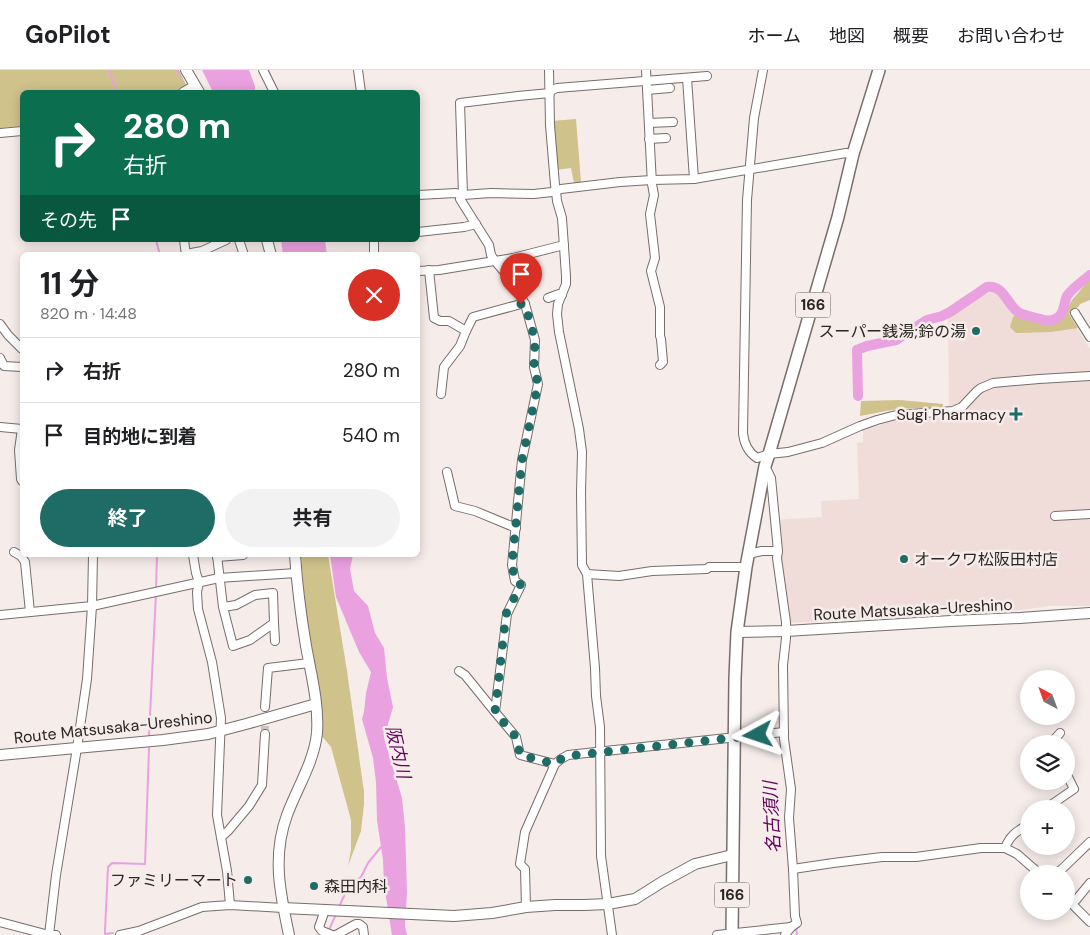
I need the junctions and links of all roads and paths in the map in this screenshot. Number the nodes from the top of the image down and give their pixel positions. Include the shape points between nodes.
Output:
1 (186, 70) edge
2 (263, 70) edge
3 (358, 70) edge
4 (549, 70) edge
5 (646, 70) edge
6 (763, 70) edge
7 (879, 70) edge
8 (692, 75) edge
9 (706, 76) dead end
10 (646, 81) junction
11 (670, 88) dead end
12 (197, 89) edge
13 (273, 90) edge
14 (361, 90) edge
15 (647, 90) junction
16 (550, 92) junction
17 (673, 122) dead end
18 (648, 123) junction
19 (20, 130) edge
20 (0, 133) edge
21 (666, 138) dead end
22 (649, 140) junction
23 (853, 154) junction
24 (749, 170) junction
25 (694, 179) junction
26 (652, 180) junction
27 (556, 191) junction
28 (462, 194) junction
29 (420, 195) edge
30 (476, 224) junction
31 (420, 232) edge
32 (222, 242) edge
33 (564, 245) junction
34 (197, 252) edge
35 (495, 261) junction
36 (429, 270) junction
37 (420, 271) edge
38 (562, 295) junction
39 (548, 298) dead end
40 (525, 304) junction
41 (1074, 313) dead end
42 (0, 324) edge
43 (466, 331) junction
44 (1090, 337) edge
45 (20, 347) edge
46 (0, 358) edge
47 (660, 365) dead end
48 (20, 367) edge
49 (1090, 376) edge
50 (440, 394) dead end
51 (0, 427) edge
52 (20, 429) edge
53 (20, 443) edge
54 (769, 454) junction
55 (20, 464) edge
56 (764, 466) junction
57 (447, 472) dead end
58 (1090, 514) edge
59 (1055, 516) dead end
60 (516, 528) junction
61 (776, 551) junction
62 (14, 552) dead end
63 (748, 554) junction
64 (20, 555) edge
65 (22, 557) edge
66 (92, 557) edge
67 (193, 557) edge
68 (217, 557) edge
69 (295, 557) edge
70 (746, 567) junction
71 (296, 574) junction
72 (586, 574) junction
73 (219, 578) junction
74 (199, 582) junction
75 (92, 606) junction
76 (222, 607) junction
77 (30, 612) junction
78 (1090, 613) edge
79 (0, 615) edge
80 (274, 623) junction
81 (786, 631) junction
82 (737, 632) junction
83 (275, 641) dead end
84 (309, 663) junction
85 (459, 671) dead end
86 (316, 704) junction
87 (265, 707) tunnel mouth
88 (495, 712) junction
89 (220, 731) junction
90 (782, 733) junction
91 (265, 734) tunnel mouth
92 (735, 737) junction
93 (77, 748) junction
94 (600, 752) junction
95 (0, 755) edge
96 (555, 764) junction
97 (1073, 790) edge
98 (1059, 800) edge
99 (1020, 829) edge
100 (221, 838) junction
101 (1090, 842) edge
102 (1005, 848) junction
103 (732, 855) junction
104 (1030, 865) edge
105 (1067, 865) edge
106 (793, 869) junction
107 (1090, 883) edge
108 (1075, 900) edge
109 (608, 904) junction
110 (230, 905) junction
111 (526, 907) junction
112 (1075, 907) edge
113 (283, 908) junction
114 (325, 910) junction
115 (0, 922) edge
116 (1090, 922) edge
117 (793, 926) junction
118 (732, 934) edge
119 (49, 935) edge
120 (56, 935) edge
121 (120, 935) edge
122 (289, 935) edge
123 (332, 935) edge
124 (336, 935) edge
125 (364, 935) edge
126 (612, 935) edge
127 (717, 935) edge
128 (785, 935) edge

1 - 12 main road
2 - 13 street
3 - 14 street
4 - 16 street
5 - 10 street
6 - 24 street
7 - 23 highway, 166
8 - 9 street
8 - 10 street
8 - 25 street
10 - 15 street
10 - 16 street via 557,88
11 - 15 street
15 - 18 street
16 - 27 street
16 - 28 street via 460,103
17 - 18 street
18 - 22 street
19 - 20 street
21 - 22 street
22 - 26 street
23 - 24 street
23 - 54 highway, 166 via 838,217
24 - 25 street
24 - 54 street via 743,433 752,455 757,458
25 - 26 street
26 - 27 street
26 - 47 street via 654,195 650,214 655,258 651,272 660,307 663,362
27 - 28 street
27 - 33 street
28 - 29 street
28 - 30 street via 460,199
30 - 31 street
30 - 35 street via 490,245
32 - 34 street
33 - 35 street
33 - 38 street via 566,284
35 - 36 street
35 - 40 street
36 - 37 street
36 - 43 street via 434,318 449,321
38 - 39 street
38 - 72 street via 557,314 582,452 582,566
40 - 43 street via 473,317
40 - 60 street via 535,340 534,367 538,384 522,460
41 - 44 street
42 - 45 street
43 - 50 street via 460,346 444,367
46 - 48 street via 4,366
49 - 54 street via 993,383 952,412 888,417 822,443
51 - 52 street
53 - 55 street
54 - 56 highway, 166
56 - 61 street via 771,478
56 - 63 highway, 166
57 - 60 street via 455,506
58 - 59 street
60 - 88 street via 512,564 515,581 521,585 506,614
61 - 63 street
61 - 81 street
62 - 64 street
63 - 70 highway, 166
65 - 77 street via 25,562
66 - 75 street
67 - 74 street
68 - 73 street
69 - 71 main road
70 - 72 street via 652,571 619,576
70 - 82 highway, 166
71 - 73 street
71 - 84 main road
72 - 94 street
73 - 74 street
73 - 76 street
74 - 75 street
74 - 89 street via 196,592 198,608 212,662
75 - 77 street
75 - 93 street via 87,679
76 - 80 street via 236,605 255,595 273,594
76 - 80 street via 232,646 250,640
77 - 79 street
78 - 81 main road, Route Matsusaka-Ureshino
80 - 83 street
81 - 82 main road, Route Matsusaka-Ureshino
81 - 90 street
82 - 92 highway, 166
84 - 86 main road
84 - 87 street via 268,668
85 - 88 street
86 - 89 main road, Route Matsusaka-Ureshino
86 - 113 main road via 315,745 286,817 278,858
88 - 96 street via 516,737 520,755
89 - 93 main road, Route Matsusaka-Ureshino
89 - 100 street via 217,815
90 - 92 street
90 - 106 street via 791,789 789,818
91 - 100 street via 262,785 249,806
92 - 94 street
92 - 103 highway, 166
93 - 95 main road, Route Matsusaka-Ureshino
93 - 119 street
94 - 96 street via 568,756
94 - 109 street via 600,856
96 - 111 street via 525,832 520,864 524,869
97 - 98 street
99 - 102 street via 1009,838
100 - 110 street
101 - 105 street
102 - 104 street
102 - 106 street via 882,857
103 - 109 main road via 695,864 635,899
103 - 118 highway, 166
106 - 117 street
107 - 108 street
109 - 111 main road
109 - 126 street
110 - 113 street
110 - 121 street via 202,907
111 - 114 main road via 454,916
112 - 116 street
113 - 114 main road
113 - 122 main road
114 - 123 street via 320,928
115 - 119 street
117 - 118 street
117 - 128 street
118 - 127 street
119 - 120 street
124 - 125 street via 356,924 363,927

